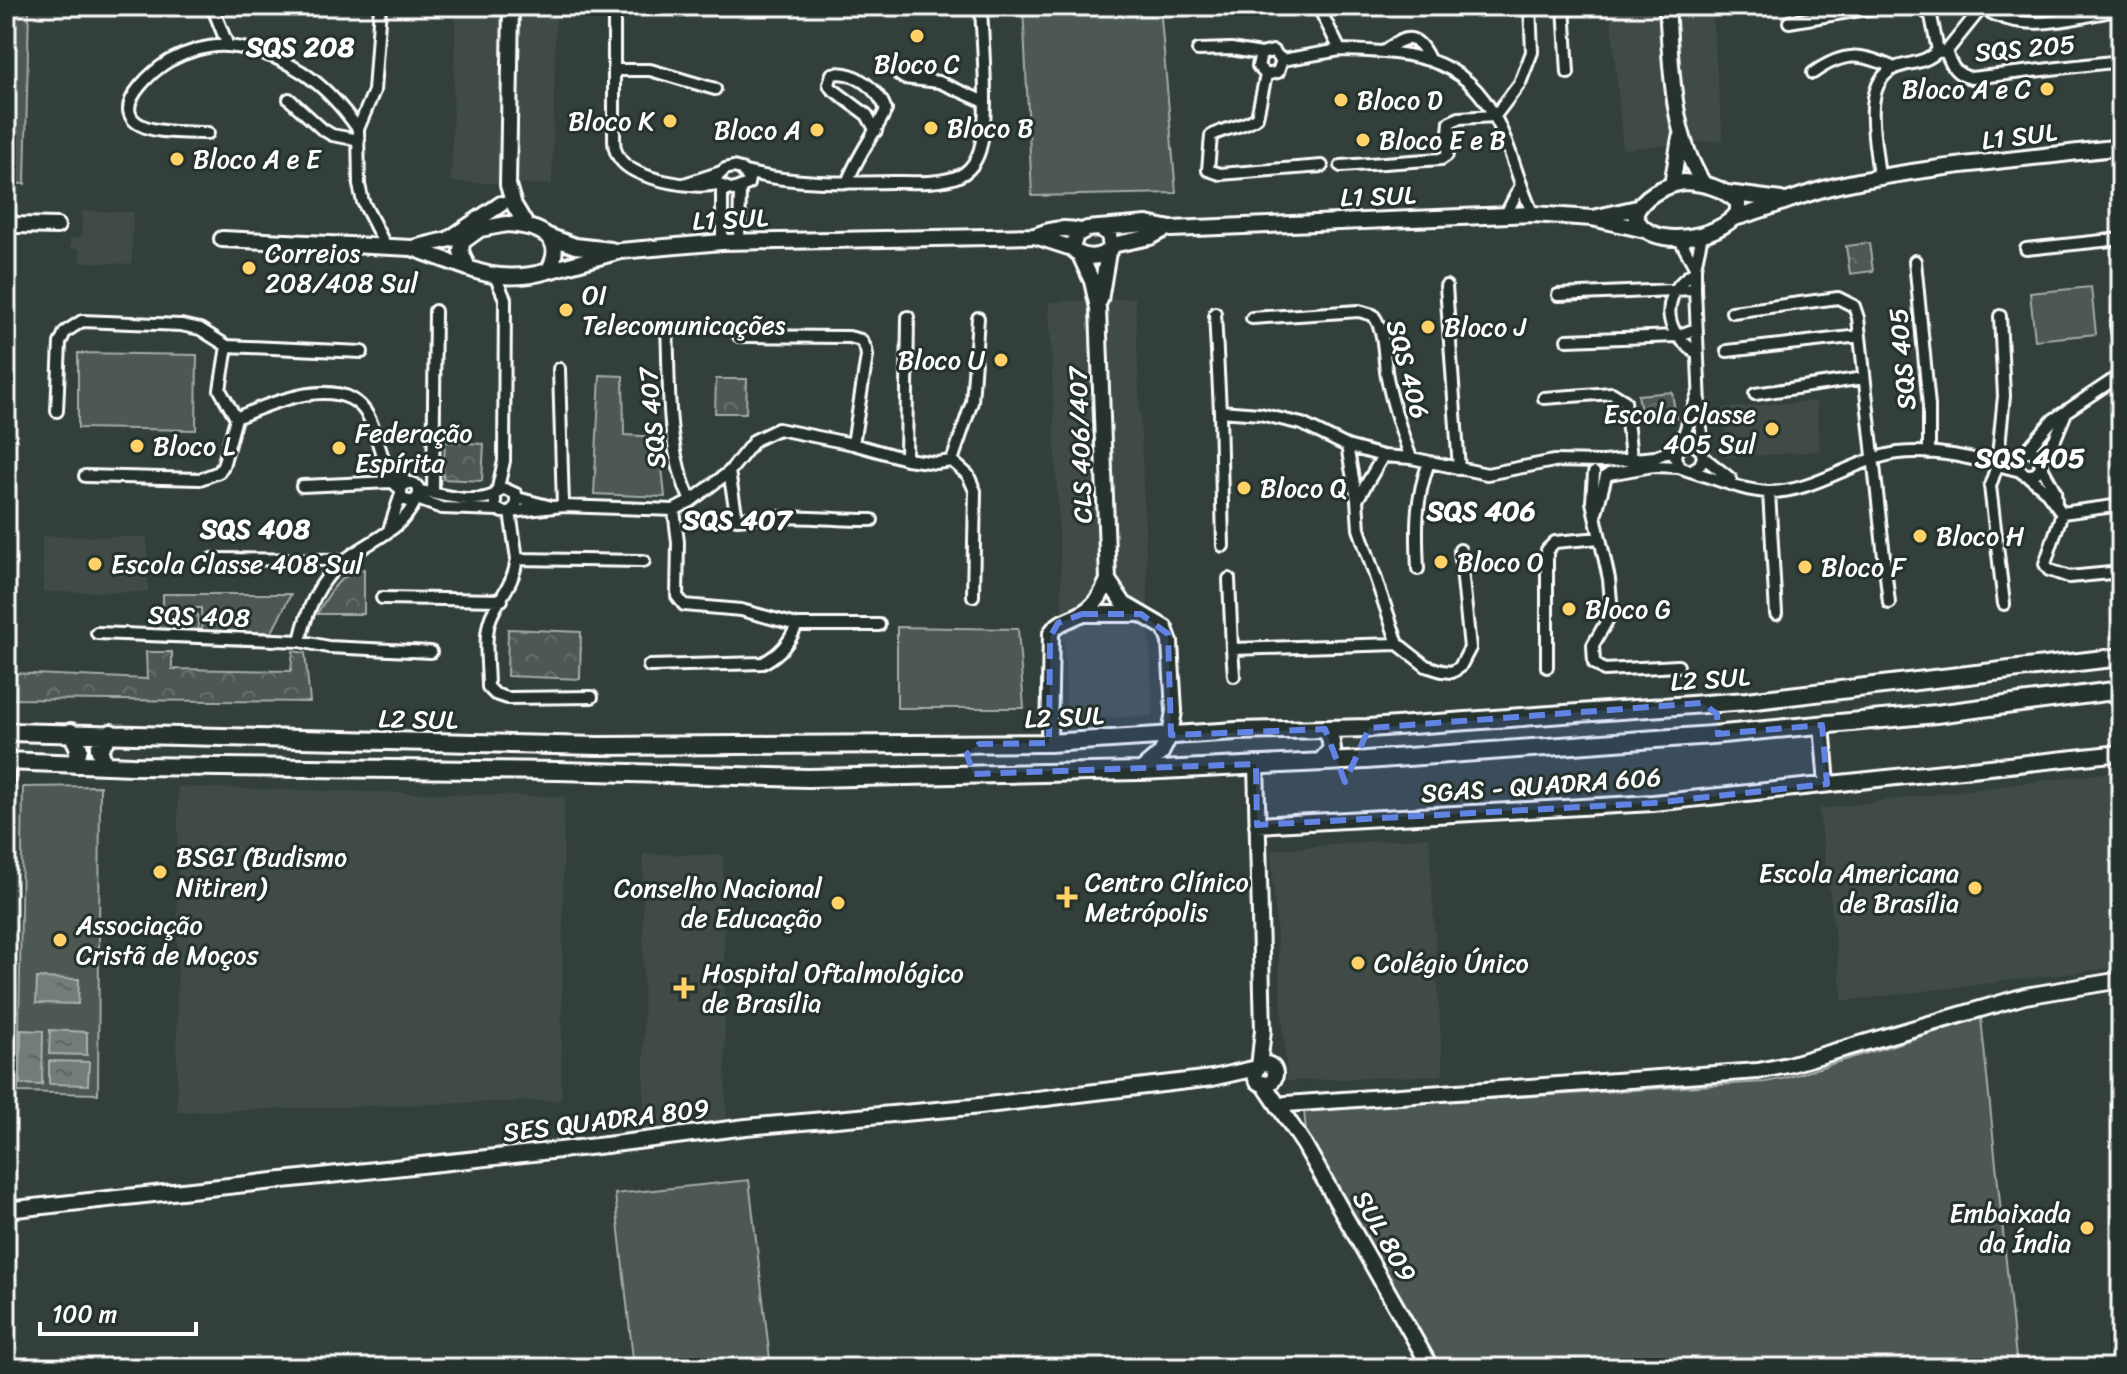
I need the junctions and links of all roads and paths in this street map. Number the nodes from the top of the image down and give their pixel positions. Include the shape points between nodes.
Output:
1 (212, 6) edge
2 (380, 6) edge
3 (511, 6) edge
4 (614, 6) edge
5 (672, 6) edge
6 (692, 6) edge
7 (981, 6) edge
8 (1318, 6) edge
9 (1530, 6) edge
10 (1564, 6) edge
11 (1667, 6) edge
12 (1884, 6) edge
13 (1919, 6) edge
14 (2063, 6) edge
15 (1983, 7) edge
16 (2121, 9) edge
17 (2064, 19) junction
18 (1789, 22) dead end
19 (228, 46) junction
20 (1198, 50) dead end
21 (1340, 50) junction
22 (1942, 52) junction
23 (1261, 54) junction
24 (1282, 60) junction
25 (2121, 61) edge
26 (1894, 68) junction
27 (615, 70) junction
28 (1568, 73) dead end
29 (1813, 73) dead end
30 (898, 74) dead end
31 (1266, 75) junction
32 (715, 89) dead end
33 (289, 99) dead end
34 (985, 102) junction
35 (886, 110) junction
36 (867, 115) junction
37 (1495, 116) junction
38 (876, 131) junction
39 (208, 133) dead end
40 (1681, 133) junction
41 (359, 134) junction
42 (2121, 147) edge
43 (1322, 166) dead end
44 (1341, 166) dead end
45 (721, 172) junction
46 (745, 172) junction
47 (1879, 178) junction
48 (778, 179) junction
49 (847, 183) junction
50 (1703, 183) junction
51 (684, 184) junction
52 (1672, 185) junction
53 (720, 186) junction
54 (744, 186) junction
55 (1520, 187) junction
56 (1727, 193) junction
57 (1782, 200) junction
58 (508, 205) junction
59 (1637, 208) junction
60 (1506, 214) junction
61 (1533, 214) junction
62 (1592, 218) junction
63 (1734, 218) junction
64 (10, 225) edge
65 (526, 225) junction
66 (57, 226) dead end
67 (493, 226) junction
68 (1099, 228) junction
69 (1165, 229) junction
70 (1645, 230) junction
71 (1081, 231) junction
72 (469, 235) junction
73 (1702, 235) junction
74 (548, 236) junction
75 (1035, 236) junction
76 (1679, 238) junction
77 (222, 239) dead end
78 (449, 239) junction
79 (2121, 239) edge
80 (722, 242) junction
81 (739, 242) junction
82 (575, 246) junction
83 (386, 247) junction
84 (412, 248) junction
85 (1110, 248) junction
86 (2026, 249) dead end
87 (620, 251) junction
88 (1076, 251) junction
89 (1915, 261) dead end
90 (468, 268) junction
91 (1695, 269) junction
92 (548, 271) junction
93 (495, 276) junction
94 (516, 277) junction
95 (1446, 286) dead end
96 (1674, 289) junction
97 (1695, 289) junction
98 (1558, 295) dead end
99 (505, 299) junction
100 (1098, 308) junction
101 (2121, 309) edge
102 (435, 311) dead end
103 (1732, 312) dead end
104 (1215, 313) dead end
105 (2000, 316) dead end
106 (908, 317) dead end
107 (978, 318) dead end
108 (1252, 318) dead end
109 (667, 328) dead end
110 (1696, 329) junction
111 (739, 336) dead end
112 (1677, 336) junction
113 (1860, 336) junction
114 (1567, 340) dead end
115 (227, 346) junction
116 (1727, 351) dead end
117 (2121, 351) edge
118 (362, 352) dead end
119 (1698, 355) junction
120 (2121, 366) edge
121 (559, 369) dead end
122 (1864, 378) junction
123 (1698, 392) junction
124 (1755, 394) dead end
125 (1544, 398) dead end
126 (2068, 408) junction
127 (57, 411) dead end
128 (1220, 411) junction
129 (236, 418) junction
130 (853, 444) junction
131 (1347, 446) junction
132 (1678, 448) junction
133 (1929, 453) junction
134 (2023, 453) junction
135 (1702, 455) junction
136 (1383, 456) junction
137 (1411, 458) junction
138 (906, 459) junction
139 (1872, 459) junction
140 (504, 461) junction
141 (952, 461) junction
142 (1352, 462) junction
143 (1429, 462) junction
144 (1997, 462) junction
145 (2040, 462) junction
146 (1632, 464) junction
147 (386, 466) junction
148 (1598, 467) junction
149 (1459, 469) junction
150 (1685, 469) junction
151 (1375, 471) junction
152 (729, 472) junction
153 (2024, 473) junction
154 (1608, 475) junction
155 (85, 476) dead end
156 (391, 482) junction
157 (302, 486) dead end
158 (1746, 488) junction
159 (403, 489) junction
160 (1769, 492) junction
161 (433, 493) junction
162 (496, 494) junction
163 (515, 495) junction
164 (418, 496) junction
165 (460, 497) junction
166 (1357, 500) junction
167 (691, 501) junction
168 (2121, 505) edge
169 (558, 506) junction
170 (459, 509) junction
171 (2059, 509) junction
172 (498, 510) junction
173 (674, 510) junction
174 (510, 512) junction
175 (1596, 514) junction
176 (872, 520) dead end
177 (389, 530) junction
178 (1600, 538) junction
179 (1223, 546) dead end
180 (1460, 550) dead end
181 (212, 559) dead end
182 (517, 559) junction
183 (345, 560) junction
184 (644, 561) dead end
185 (1418, 569) dead end
186 (2121, 572) edge
187 (1229, 579) dead end
188 (1108, 580) junction
189 (973, 596) dead end
190 (382, 598) dead end
191 (502, 600) junction
192 (1889, 603) dead end
193 (2004, 604) dead end
194 (1082, 614) junction
195 (1141, 614) junction
196 (1776, 614) dead end
197 (797, 625) junction
198 (879, 625) dead end
199 (97, 633) dead end
200 (300, 641) junction
201 (1398, 644) junction
202 (1232, 649) junction
203 (431, 652) dead end
204 (2121, 657) edge
205 (649, 666) dead end
206 (1678, 666) dead end
207 (1547, 667) dead end
208 (1234, 676) dead end
209 (2121, 690) edge
210 (592, 697) dead end
211 (1747, 701) junction
212 (1702, 703) junction
213 (1822, 725) junction
214 (1369, 728) junction
215 (1325, 729) junction
216 (6, 732) edge
217 (71, 732) junction
218 (1748, 732) junction
219 (111, 733) junction
220 (1170, 735) junction
221 (1712, 735) junction
222 (291, 740) junction
223 (327, 741) junction
224 (1049, 743) junction
225 (935, 744) junction
226 (979, 744) junction
227 (568, 746) junction
228 (599, 746) junction
229 (2121, 753) edge
230 (1366, 760) junction
231 (7, 761) edge
232 (1321, 762) junction
233 (75, 764) junction
234 (1256, 764) junction
235 (104, 765) junction
236 (297, 769) junction
237 (327, 769) junction
238 (1140, 771) junction
239 (569, 772) junction
240 (600, 773) junction
241 (973, 774) junction
242 (941, 776) junction
243 (6, 782) edge
244 (1827, 784) junction
245 (1257, 825) junction
246 (2121, 980) edge
247 (1263, 1030) junction
248 (1229, 1073) junction
249 (1264, 1074) junction
250 (1212, 1078) junction
251 (1283, 1105) junction
252 (6, 1210) edge
253 (1431, 1368) edge

1 - 19 street
2 - 41 street via 374,91
3 - 58 street
4 - 27 street
5 - 6 street
7 - 34 street
8 - 21 street
9 - 37 street via 1532,52 1511,97
10 - 28 street
11 - 40 street
12 - 18 street
13 - 22 street, SQS 205 via 1931,16
14 - 17 street, SQS 205
15 - 17 street, SQS 205 via 2027,25
15 - 22 street, SQS 205
16 - 17 street, SQS 205
19 - 39 street via 207,47 168,62 128,108 147,129
19 - 41 street via 302,71 340,102
20 - 23 street
21 - 24 street
21 - 37 street via 1429,59 1458,72 1482,94
22 - 25 street, SQS 205 via 1960,76 1971,78
22 - 26 street, SQS 205
23 - 24 street via 1273,51
23 - 31 street via 1258,66
24 - 31 street via 1278,72
26 - 29 street via 1867,56 1837,59
26 - 47 street via 1872,96
27 - 32 street via 650,70
27 - 51 street via 614,148 620,159 645,176
30 - 34 street via 939,82
31 - 43 street via 1257,117 1213,134 1208,142 1208,170
33 - 41 street via 332,135
34 - 49 street via 977,158 961,175
35 - 36 street
35 - 36 street via 865,83 832,74 831,88
35 - 38 street
36 - 38 street
37 - 44 street via 1452,120 1447,155 1441,159
37 - 55 street
38 - 49 street
40 - 50 street
40 - 52 street
41 - 83 street via 359,191
42 - 47 street, L1 SUL
45 - 46 street via 733,167
45 - 51 street
45 - 53 street via 715,179
46 - 48 street
46 - 54 street via 749,179
47 - 57 street, L1 SUL
48 - 49 street
48 - 54 street
50 - 52 street
50 - 56 street, L1 SUL
51 - 53 street
52 - 59 street
53 - 54 street
53 - 80 street
54 - 81 street
55 - 60 street
55 - 61 street
56 - 57 street, L1 SUL
56 - 63 street via 1739,206
57 - 63 street, L1 SUL
58 - 65 street
58 - 67 street
58 - 78 street
58 - 82 street
59 - 62 street, L1 SUL
59 - 70 street via 1637,223
60 - 61 street, L1 SUL
60 - 69 street, L1 SUL
61 - 62 street, L1 SUL
62 - 70 street, L1 SUL
63 - 73 street, L1 SUL
64 - 66 street
65 - 67 street
65 - 74 street, L1 SUL
67 - 72 street
68 - 69 street, L1 SUL via 1147,224
68 - 71 street
68 - 85 street via 1109,234
69 - 85 street, L1 SUL
70 - 76 street, L1 SUL
71 - 75 street, L1 SUL via 1066,228
71 - 88 street via 1073,239
72 - 78 street
72 - 90 street via 461,247
73 - 76 street
73 - 91 street
74 - 82 street, L1 SUL
74 - 92 street via 556,253
75 - 81 street, L1 SUL
75 - 88 street, L1 SUL
76 - 91 street
77 - 83 street
78 - 84 street
79 - 86 street
80 - 81 street, L1 SUL
80 - 87 street, L1 SUL
82 - 87 street, L1 SUL
83 - 84 street
84 - 90 street
85 - 88 street via 1092,257
85 - 100 street, CLS 406/407
87 - 92 street, L1 SUL
88 - 100 street, CLS 406/407 via 1092,281
89 - 133 street, SQS 405
90 - 93 street, L1 SUL
91 - 96 street
91 - 97 street
92 - 94 street, L1 SUL
93 - 94 street, L1 SUL
93 - 99 street
94 - 99 street
95 - 149 street, SQS 406
96 - 97 street
96 - 98 street
96 - 112 street via 1670,316
97 - 110 street
99 - 140 street
100 - 188 street, CLS 406/407
101 - 117 street via 2116,325
102 - 161 street
103 - 113 street, SQS 405 via 1838,298 1854,306
104 - 128 street
105 - 144 street via 2004,396
106 - 138 street
107 - 141 street via 972,402
108 - 137 street, SQS 406 via 1359,311 1373,315 1395,415
109 - 167 street, SQS 407 via 673,451
110 - 112 street
110 - 119 street
111 - 130 street via 861,340 867,356
112 - 114 street
112 - 119 street
113 - 116 street, SQS 405
113 - 122 street, SQS 405
115 - 118 street
115 - 127 street via 200,329 181,325 82,321 65,332 60,343
115 - 129 street via 220,390
119 - 123 street
120 - 126 street via 2108,385
121 - 169 street
122 - 124 street, SQS 405
122 - 139 street, SQS 405
123 - 132 street
123 - 135 street
125 - 146 street via 1618,395 1625,401
126 - 134 street
126 - 145 street
128 - 131 street, SQS 406 via 1302,424
128 - 179 street
129 - 147 street via 314,393 343,395 368,414
129 - 155 street via 223,466 212,476
130 - 138 street, SQS 407
130 - 152 street, SQS 407 via 771,431 755,440
131 - 136 street, SQS 406
131 - 142 street
132 - 135 street via 1695,444
132 - 146 street, SQS 406
132 - 150 street via 1675,457
133 - 139 street
133 - 144 street
134 - 144 street
134 - 145 street via 2033,452
134 - 153 street via 2017,461
135 - 150 street via 1698,468
135 - 158 street
136 - 137 street, SQS 406
136 - 151 street
137 - 143 street, SQS 406
138 - 141 street, SQS 407
139 - 160 street
139 - 192 street, SQS 405
140 - 162 street
140 - 163 street
141 - 189 street via 968,475 975,491
142 - 151 street
142 - 166 street
143 - 149 street, SQS 406
143 - 185 street via 1416,508
144 - 153 street
144 - 193 street via 1990,486
145 - 153 street via 2037,471
145 - 171 street
146 - 148 street, SQS 406
146 - 150 street, SQS 406
146 - 154 street, SQS 406
147 - 156 street
147 - 159 street via 398,473
148 - 149 street, SQS 406 via 1554,461 1487,474
148 - 154 street via 1600,478
148 - 175 street via 1592,496
150 - 158 street
151 - 166 street
152 - 167 street, SQS 407
152 - 176 street via 737,519
153 - 171 street
154 - 175 street
156 - 157 street
156 - 159 street
158 - 160 street
159 - 164 street via 406,501
159 - 164 street via 415,484
159 - 177 street
160 - 196 street
161 - 164 street
161 - 165 street
162 - 163 street via 505,489
162 - 165 street
162 - 172 street
163 - 169 street, SQS 407
163 - 174 street via 516,506
164 - 170 street via 435,507
164 - 177 street via 405,518
165 - 170 street
166 - 201 street via 1359,529
167 - 173 street, SQS 407
168 - 171 street
169 - 173 street, SQS 407
169 - 174 street, SQS 407
170 - 172 street
171 - 186 street via 2045,564 2049,570 2062,577
172 - 174 street
173 - 197 street via 680,602
174 - 182 street
175 - 178 street
177 - 183 street
178 - 206 street via 1612,612 1593,645 1595,666
178 - 207 street via 1555,542 1547,550
180 - 201 street via 1470,648 1463,663 1452,672 1442,671 1426,666
181 - 183 street
182 - 184 street
182 - 191 street
183 - 200 street via 311,602
187 - 202 street
188 - 194 street via 1098,601
188 - 195 street via 1118,598
190 - 191 street
191 - 210 street via 488,627 491,691 507,698
194 - 195 street
194 - 224 street via 1058,623 1051,633
195 - 220 street via 1168,634 1174,711
197 - 198 street
197 - 205 street via 785,647 763,663
199 - 200 street, SQS 408
200 - 203 street, SQS 408
201 - 202 street
202 - 208 street
204 - 211 main road, L2 SUL
209 - 213 main road, L2 SUL
211 - 212 main road, L2 SUL
211 - 218 main road via 1739,716
212 - 214 main road, L2 SUL
212 - 221 main road via 1719,718
213 - 218 main road, L2 SUL
213 - 244 street
214 - 215 main road, L2 SUL
214 - 230 main road via 1359,746
215 - 220 main road, L2 SUL
215 - 232 main road via 1332,749
216 - 217 main road, L2 SUL
217 - 219 main road, L2 SUL
217 - 233 main road via 79,748
218 - 221 main road, L2 SUL
219 - 222 main road, L2 SUL
219 - 235 main road via 99,748
220 - 224 main road, L2 SUL
220 - 238 street via 1161,753
221 - 230 main road, L2 SUL
222 - 223 main road, L2 SUL
222 - 236 main road via 303,753
223 - 227 main road, L2 SUL
223 - 237 main road via 321,760
224 - 226 main road, L2 SUL
225 - 226 main road, L2 SUL
225 - 228 main road, L2 SUL
225 - 242 main road via 948,757
226 - 241 main road via 967,754
227 - 228 main road, L2 SUL
227 - 239 main road via 575,758
228 - 240 main road via 592,760
229 - 244 street, SGAS - QUADRA 606
230 - 232 main road, L2 SUL
231 - 233 main road, L2 SUL
231 - 243 street
232 - 234 main road, L2 SUL
233 - 235 main road, L2 SUL
234 - 238 main road, L2 SUL
234 - 245 street, SUL 809
235 - 236 main road, L2 SUL
236 - 237 main road, L2 SUL
237 - 239 main road, L2 SUL
238 - 241 main road, L2 SUL
239 - 240 main road, L2 SUL
240 - 242 main road, L2 SUL
241 - 242 main road, L2 SUL
244 - 245 street, SGAS - QUADRA 606 via 1653,803
245 - 247 street, SUL 809
246 - 251 street via 2025,996 1758,1071
247 - 248 street via 1249,1055
247 - 249 street, SUL 809
248 - 249 street, SES QUADRA 809
248 - 250 street, SES QUADRA 809
249 - 250 street, SES QUADRA 809
249 - 251 street, SUL 809
250 - 252 street, SES QUADRA 809
251 - 253 street, SUL 809

